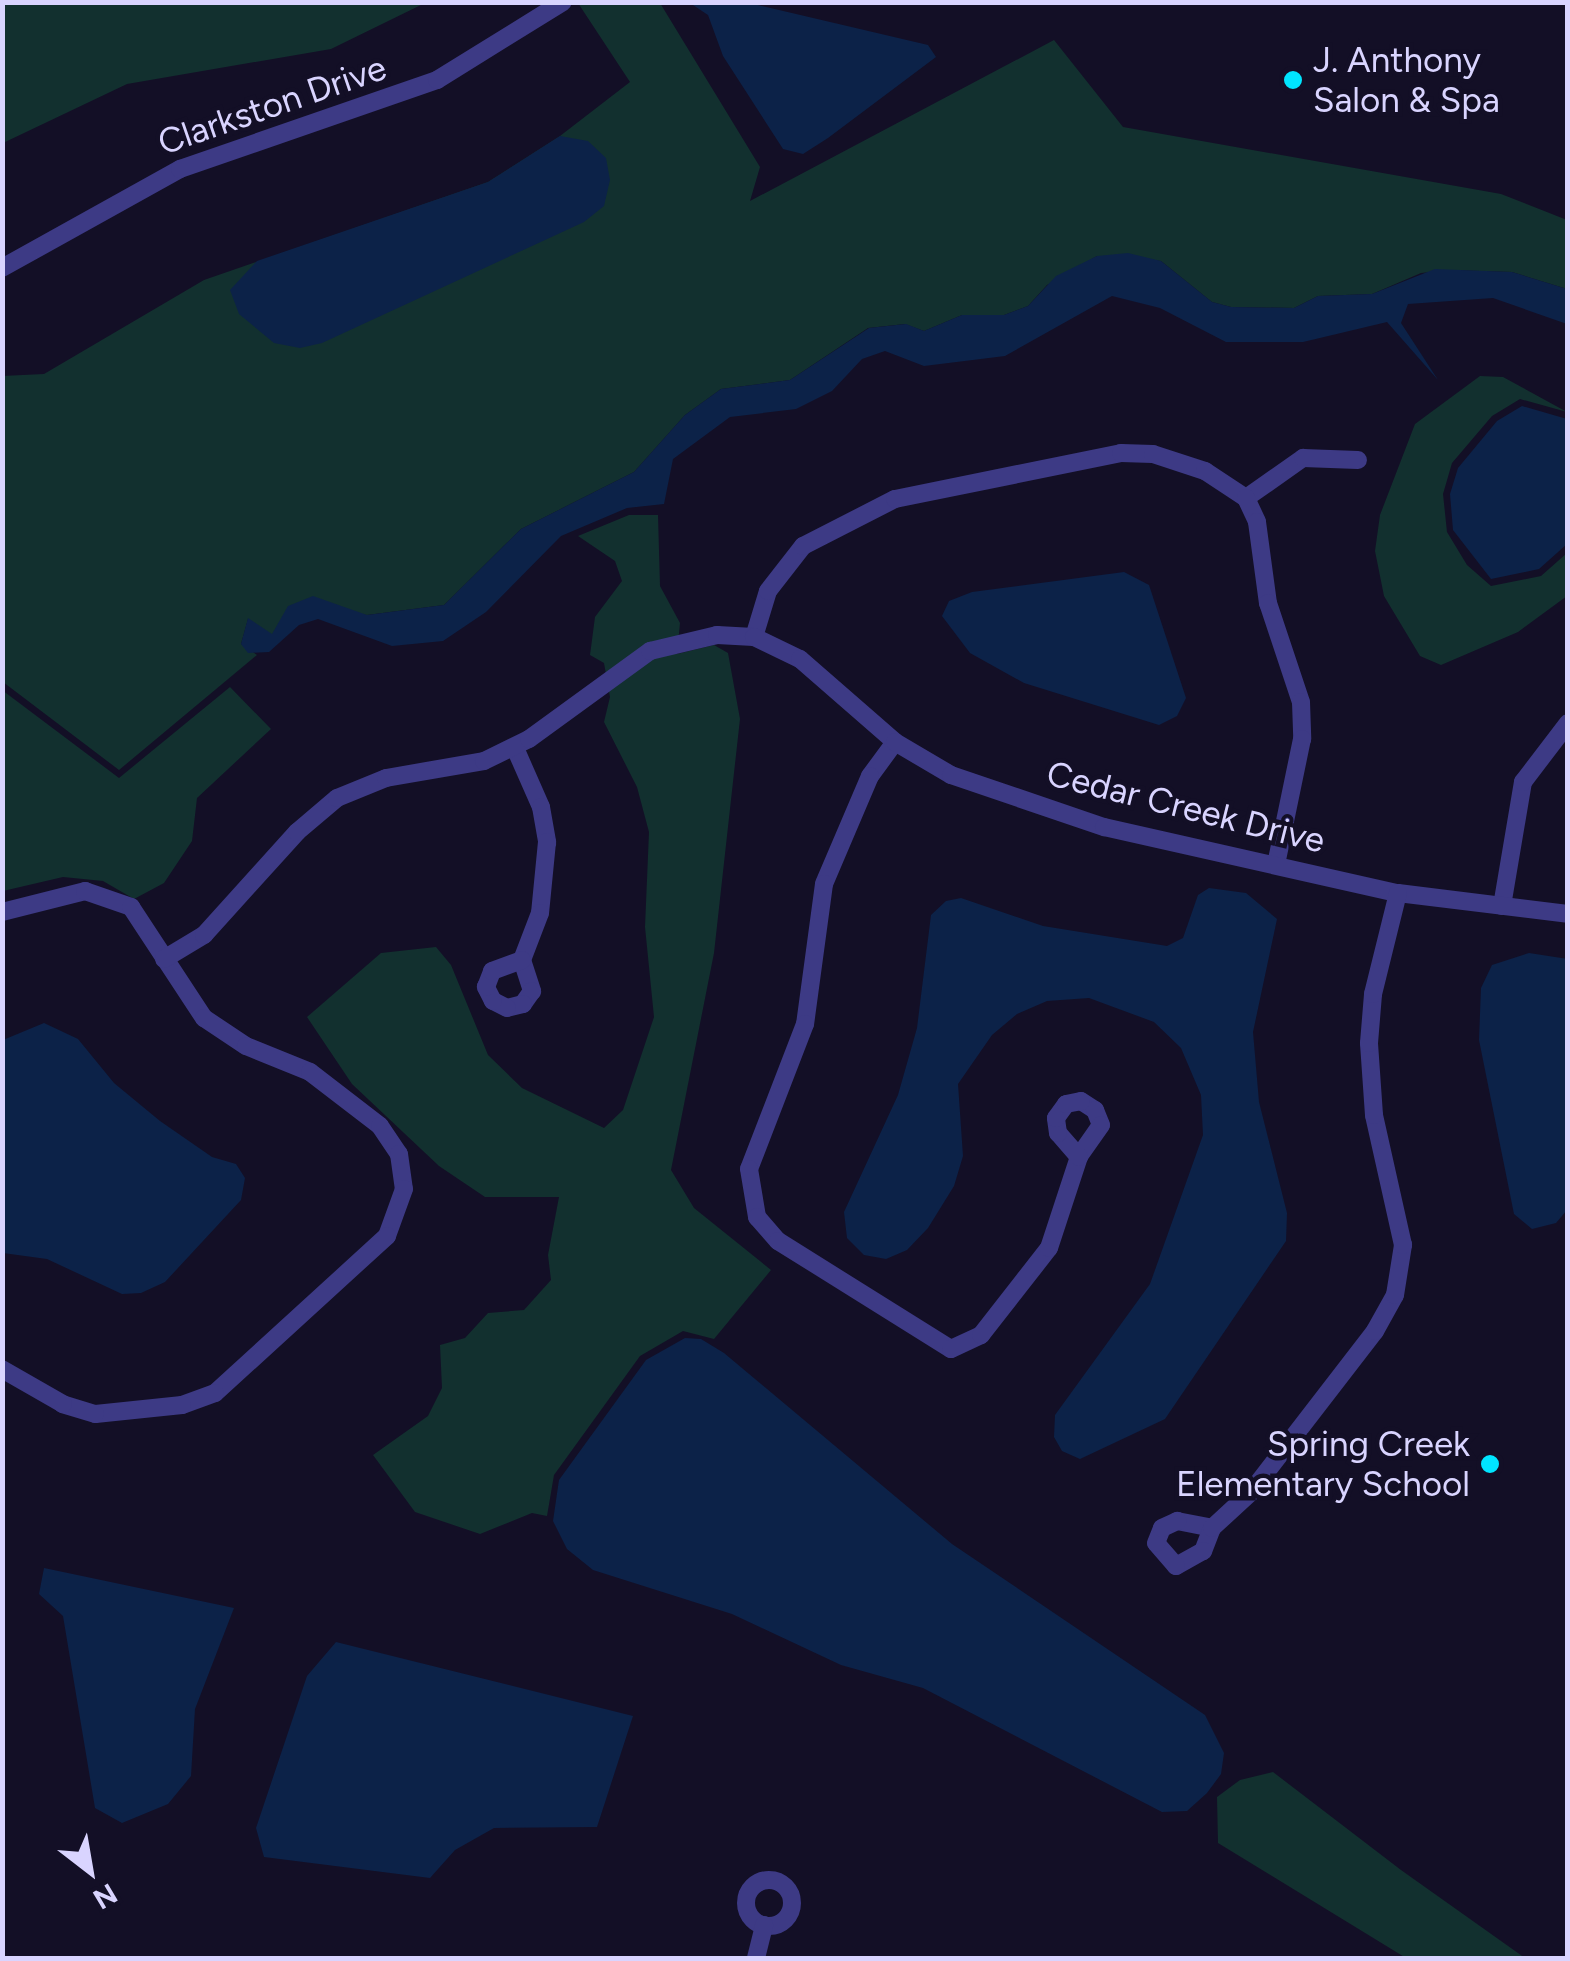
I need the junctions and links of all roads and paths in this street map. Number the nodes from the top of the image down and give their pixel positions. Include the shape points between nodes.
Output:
1 (562, 2) edge
2 (2, 268) edge
3 (1358, 460) dead end
4 (1246, 498) junction
5 (754, 638) junction
6 (1568, 723) edge
7 (895, 742) junction
8 (515, 748) junction
9 (1276, 864) junction
10 (1398, 893) junction
11 (1502, 906) junction
12 (2, 912) edge
13 (1568, 914) edge
14 (164, 959) junction
15 (522, 960) dead end
16 (1078, 1157) dead end
17 (2, 1370) edge
18 (1212, 1528) dead end
19 (764, 1925) dead end
20 (756, 1958) edge

1 - 2 street, Clarkston Drive via 437,80 180,169
3 - 4 street via 1302,458
4 - 5 street via 1205,471 1138,452 916,493 854,516 803,546 768,591
4 - 9 street via 1257,522 1268,603 1301,702 1302,738
5 - 7 street, Cedar Creek Drive via 800,658
5 - 8 street, Cedar Creek Drive via 700,636 666,644
6 - 11 street via 1523,782
7 - 9 street, Cedar Creek Drive via 968,783 1104,828
7 - 16 street via 870,776 824,884 805,1024 749,1169 756,1217 778,1241 951,1348 981,1336 1049,1248
8 - 14 street, Cedar Creek Drive via 453,770 386,778 337,798 297,832 204,935
8 - 15 street via 541,806 547,842 540,914
9 - 10 street, Cedar Creek Drive
10 - 11 street, Cedar Creek Drive
10 - 18 street via 1373,994 1369,1043 1374,1115 1403,1245 1394,1295 1375,1332 1251,1492
11 - 13 street, Cedar Creek Drive
12 - 14 street via 70,892 102,892 143,919
14 - 17 street via 191,1005 217,1029 310,1072 380,1126 404,1172 396,1222 240,1375 200,1400 95,1414
19 - 20 street

